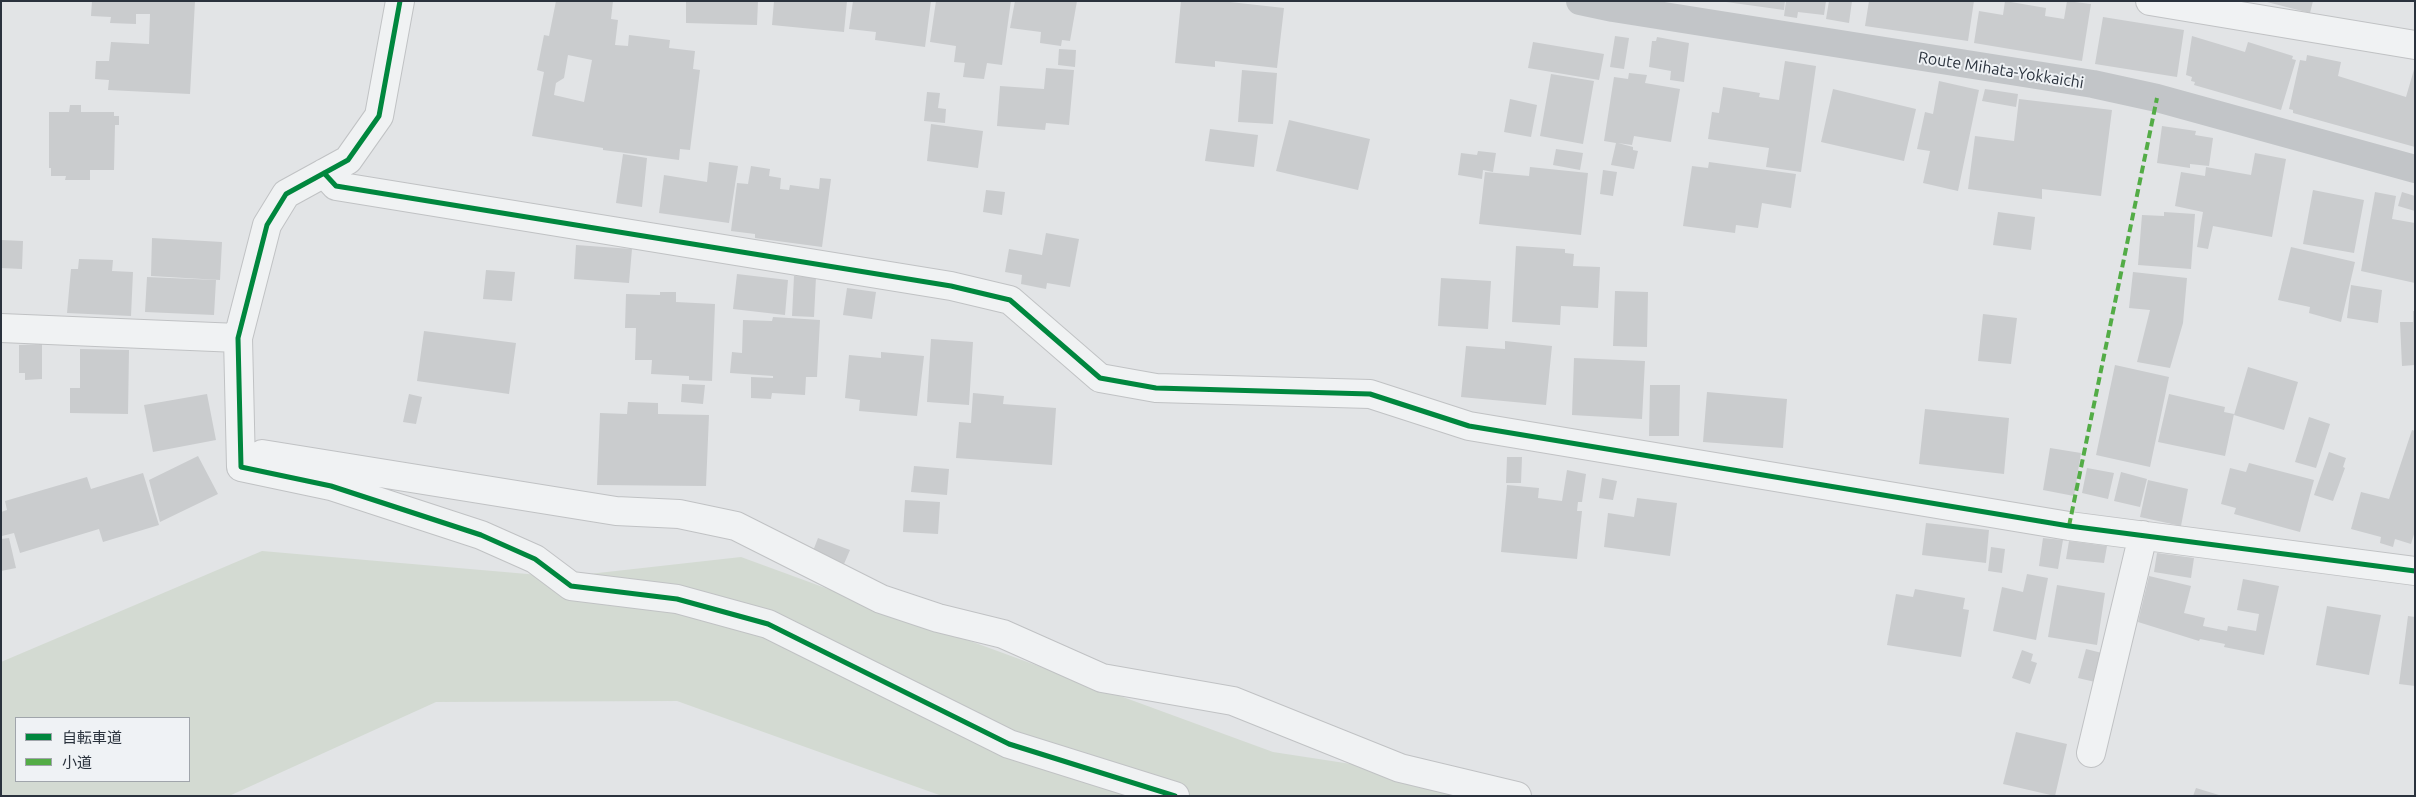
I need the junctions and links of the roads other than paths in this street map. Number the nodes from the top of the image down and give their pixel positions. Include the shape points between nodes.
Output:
1 (400, 1) edge
2 (1580, 1) edge
3 (2150, 1) edge
4 (2415, 45) edge
5 (2415, 169) edge
6 (324, 173) junction
7 (1, 328) edge
8 (238, 338) junction
9 (240, 451) junction
10 (2143, 535) junction
11 (2415, 571) edge
12 (2091, 753) dead end
13 (1175, 796) edge
14 (1517, 796) edge

1 - 6 street via 379,116 348,160
2 - 5 main road, Route Mihata-Yokkaichi via 2093,84 2157,98
3 - 4 street
6 - 8 street via 286,194 266,225
6 - 10 street via 336,186 951,286 1010,300 1100,378 1156,388 1370,394 1469,426 2069,526
7 - 8 street
8 - 9 street
9 - 13 street via 241,467 331,486 481,535 535,559 570,586 677,599 768,624 1009,744
9 - 14 street via 616,511 679,514 736,526 881,599 938,618 1003,634 1102,678 1233,701 1400,768
10 - 11 street
10 - 12 street

